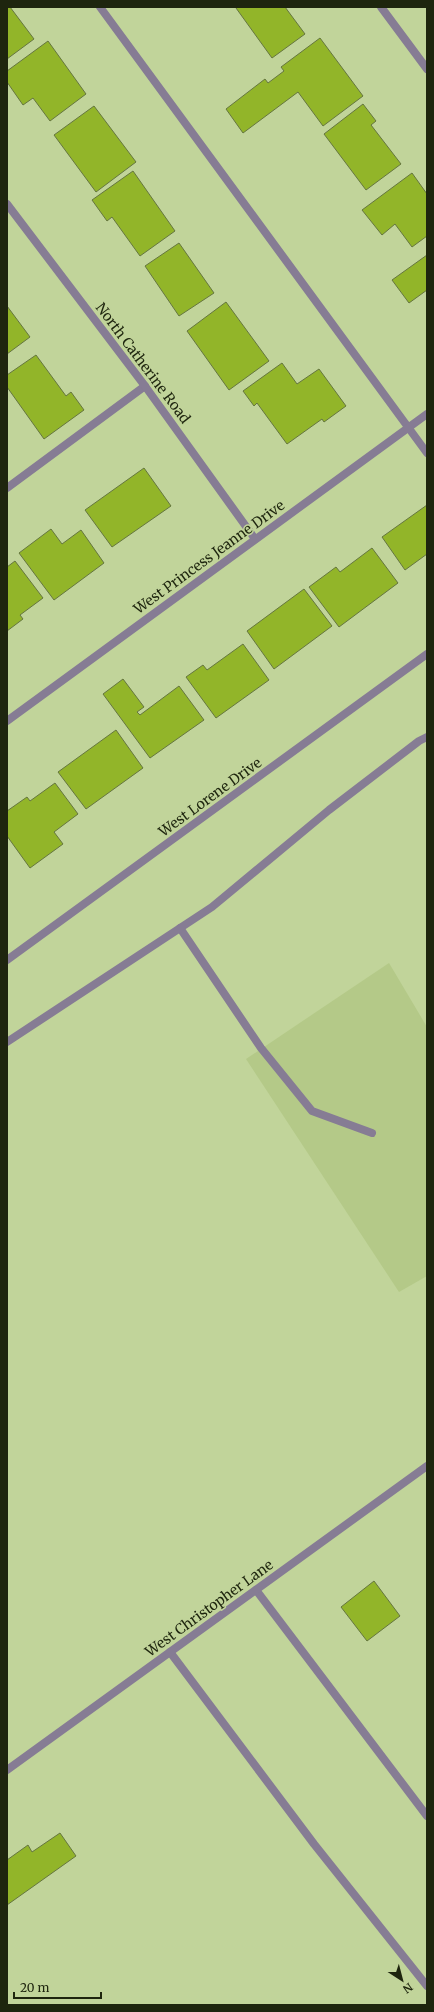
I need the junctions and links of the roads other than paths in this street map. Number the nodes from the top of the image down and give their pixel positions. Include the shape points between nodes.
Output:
1 (100, 7) edge
2 (381, 7) edge
3 (427, 69) edge
4 (7, 204) edge
5 (145, 386) junction
6 (427, 414) edge
7 (409, 426) junction
8 (427, 452) edge
9 (7, 488) edge
10 (255, 539) junction
11 (427, 654) edge
12 (7, 721) edge
13 (427, 737) edge
14 (180, 928) junction
15 (7, 960) edge
16 (7, 1042) edge
17 (372, 1133) dead end
18 (427, 1466) edge
19 (256, 1590) junction
20 (170, 1652) junction
21 (7, 1770) edge
22 (427, 1816) edge
23 (427, 1986) edge

1 - 7 street
2 - 3 street
4 - 5 street, North Catherine Road
5 - 9 street
5 - 10 street, North Catherine Road
6 - 7 street, West Princess Jeanne Drive
7 - 8 street
7 - 10 street, West Princess Jeanne Drive
10 - 12 street, West Princess Jeanne Drive
11 - 15 street, West Lorene Drive
13 - 14 street via 329,810 212,908
14 - 16 street
14 - 17 street via 261,1048 312,1111
18 - 19 street, West Christopher Lane
19 - 20 street, West Christopher Lane
19 - 22 street
20 - 21 street, West Christopher Lane
20 - 23 street via 314,1844

